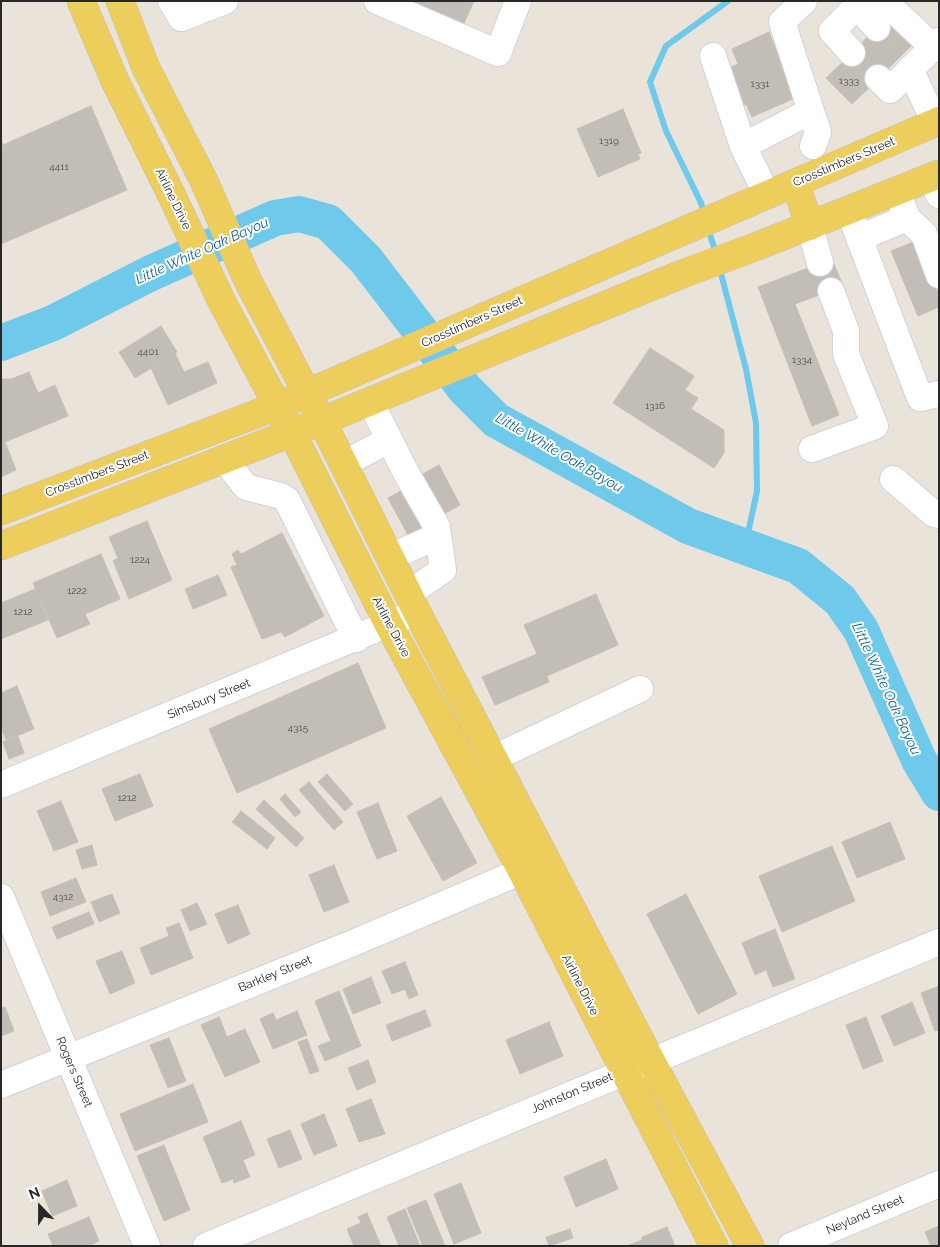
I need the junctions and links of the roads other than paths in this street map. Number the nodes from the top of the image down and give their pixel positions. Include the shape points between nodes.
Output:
1 (81, 1) edge
2 (120, 1) edge
3 (172, 1) edge
4 (225, 1) edge
5 (377, 1) edge
6 (518, 1) edge
7 (804, 1) edge
8 (884, 1) edge
9 (859, 4) edge
10 (877, 28) tunnel mouth
11 (852, 53) tunnel mouth
12 (920, 55) edge
13 (713, 56) dead end
14 (146, 68) junction
15 (878, 78) tunnel mouth
16 (114, 82) junction
17 (811, 111) junction
18 (937, 122) edge
19 (743, 146) junction
20 (813, 146) dead end
21 (936, 182) edge
22 (795, 183) junction
23 (897, 191) junction
24 (755, 200) junction
25 (849, 210) junction
26 (923, 225) edge
27 (810, 226) junction
28 (859, 238) junction
29 (820, 263) dead end
30 (939, 275) edge
31 (573, 278) junction
32 (831, 290) dead end
33 (588, 313) junction
34 (307, 392) junction
35 (939, 394) edge
36 (370, 401) junction
37 (276, 406) junction
38 (322, 421) junction
39 (292, 433) junction
40 (389, 440) junction
41 (812, 449) dead end
42 (224, 459) junction
43 (343, 464) junction
44 (316, 480) junction
45 (893, 480) dead end
46 (283, 498) junction
47 (13, 506) edge
48 (939, 515) edge
49 (39, 531) junction
50 (438, 536) junction
51 (1, 546) edge
52 (390, 557) junction
53 (368, 584) junction
54 (337, 600) junction
55 (413, 603) junction
56 (389, 625) junction
57 (356, 639) junction
58 (640, 688) dead end
59 (494, 758) junction
60 (1, 785) edge
61 (546, 857) junction
62 (522, 871) junction
63 (1, 897) edge
64 (939, 942) edge
65 (68, 1057) junction
66 (651, 1061) junction
67 (624, 1072) junction
68 (1, 1085) edge
69 (939, 1184) edge
70 (840, 1236) edge
71 (147, 1246) edge
72 (206, 1246) edge
73 (714, 1246) edge
74 (750, 1246) edge
75 (792, 1246) edge

1 - 16 main road, Airline Drive
2 - 14 main road
3 - 4 street via 181,18
5 - 6 street via 498,53
7 - 17 street via 782,22
8 - 12 street
9 - 10 street
9 - 11 street via 832,32
12 - 15 street via 890,90
12 - 18 street
13 - 19 street
14 - 16 main road
14 - 34 main road via 204,181 248,281
16 - 37 main road, Airline Drive
17 - 19 street
17 - 20 street via 818,132
18 - 22 main road, Crosstimbers Street
19 - 24 street
21 - 23 main road
22 - 24 main road, Crosstimbers Street
22 - 27 main road
23 - 25 main road
23 - 26 street
24 - 31 main road, Crosstimbers Street
25 - 27 main road
25 - 28 street
26 - 28 street
26 - 30 street
27 - 29 street
27 - 33 main road
28 - 35 street via 920,398
31 - 33 main road
31 - 34 main road, Crosstimbers Street
32 - 41 street via 846,331 846,354 875,426
33 - 36 main road
34 - 37 main road, Crosstimbers Street
34 - 38 main road
36 - 38 main road
36 - 40 street
37 - 39 main road, Airline Drive
37 - 47 main road, Crosstimbers Street
38 - 39 main road
38 - 43 main road
39 - 42 main road
39 - 44 main road, Airline Drive
40 - 43 street
40 - 50 street via 437,527
42 - 46 street via 246,487
42 - 49 main road
43 - 52 main road
44 - 46 street
44 - 53 main road, Airline Drive
45 - 48 street
46 - 54 street via 287,500
47 - 49 main road
49 - 51 main road
50 - 52 street
50 - 55 street, Simsbury Street via 443,570
52 - 55 main road
53 - 54 street
53 - 56 main road, Airline Drive
54 - 57 street
55 - 56 street, Simsbury Street
55 - 59 main road
56 - 57 street, Simsbury Street
56 - 62 main road, Airline Drive
57 - 60 street, Simsbury Street
58 - 59 street
59 - 61 main road
61 - 62 street, Barkley Street
61 - 66 main road
62 - 65 street, Barkley Street via 353,944
62 - 67 main road, Airline Drive
63 - 65 street, Rogers Street
64 - 66 street, Johnston Street
65 - 68 street, Barkley Street
65 - 71 street, Rogers Street
66 - 67 street, Johnston Street
66 - 74 main road
67 - 72 street, Johnston Street
67 - 73 main road, Airline Drive
69 - 70 street, Neyland Street
70 - 75 street, Neyland Street

